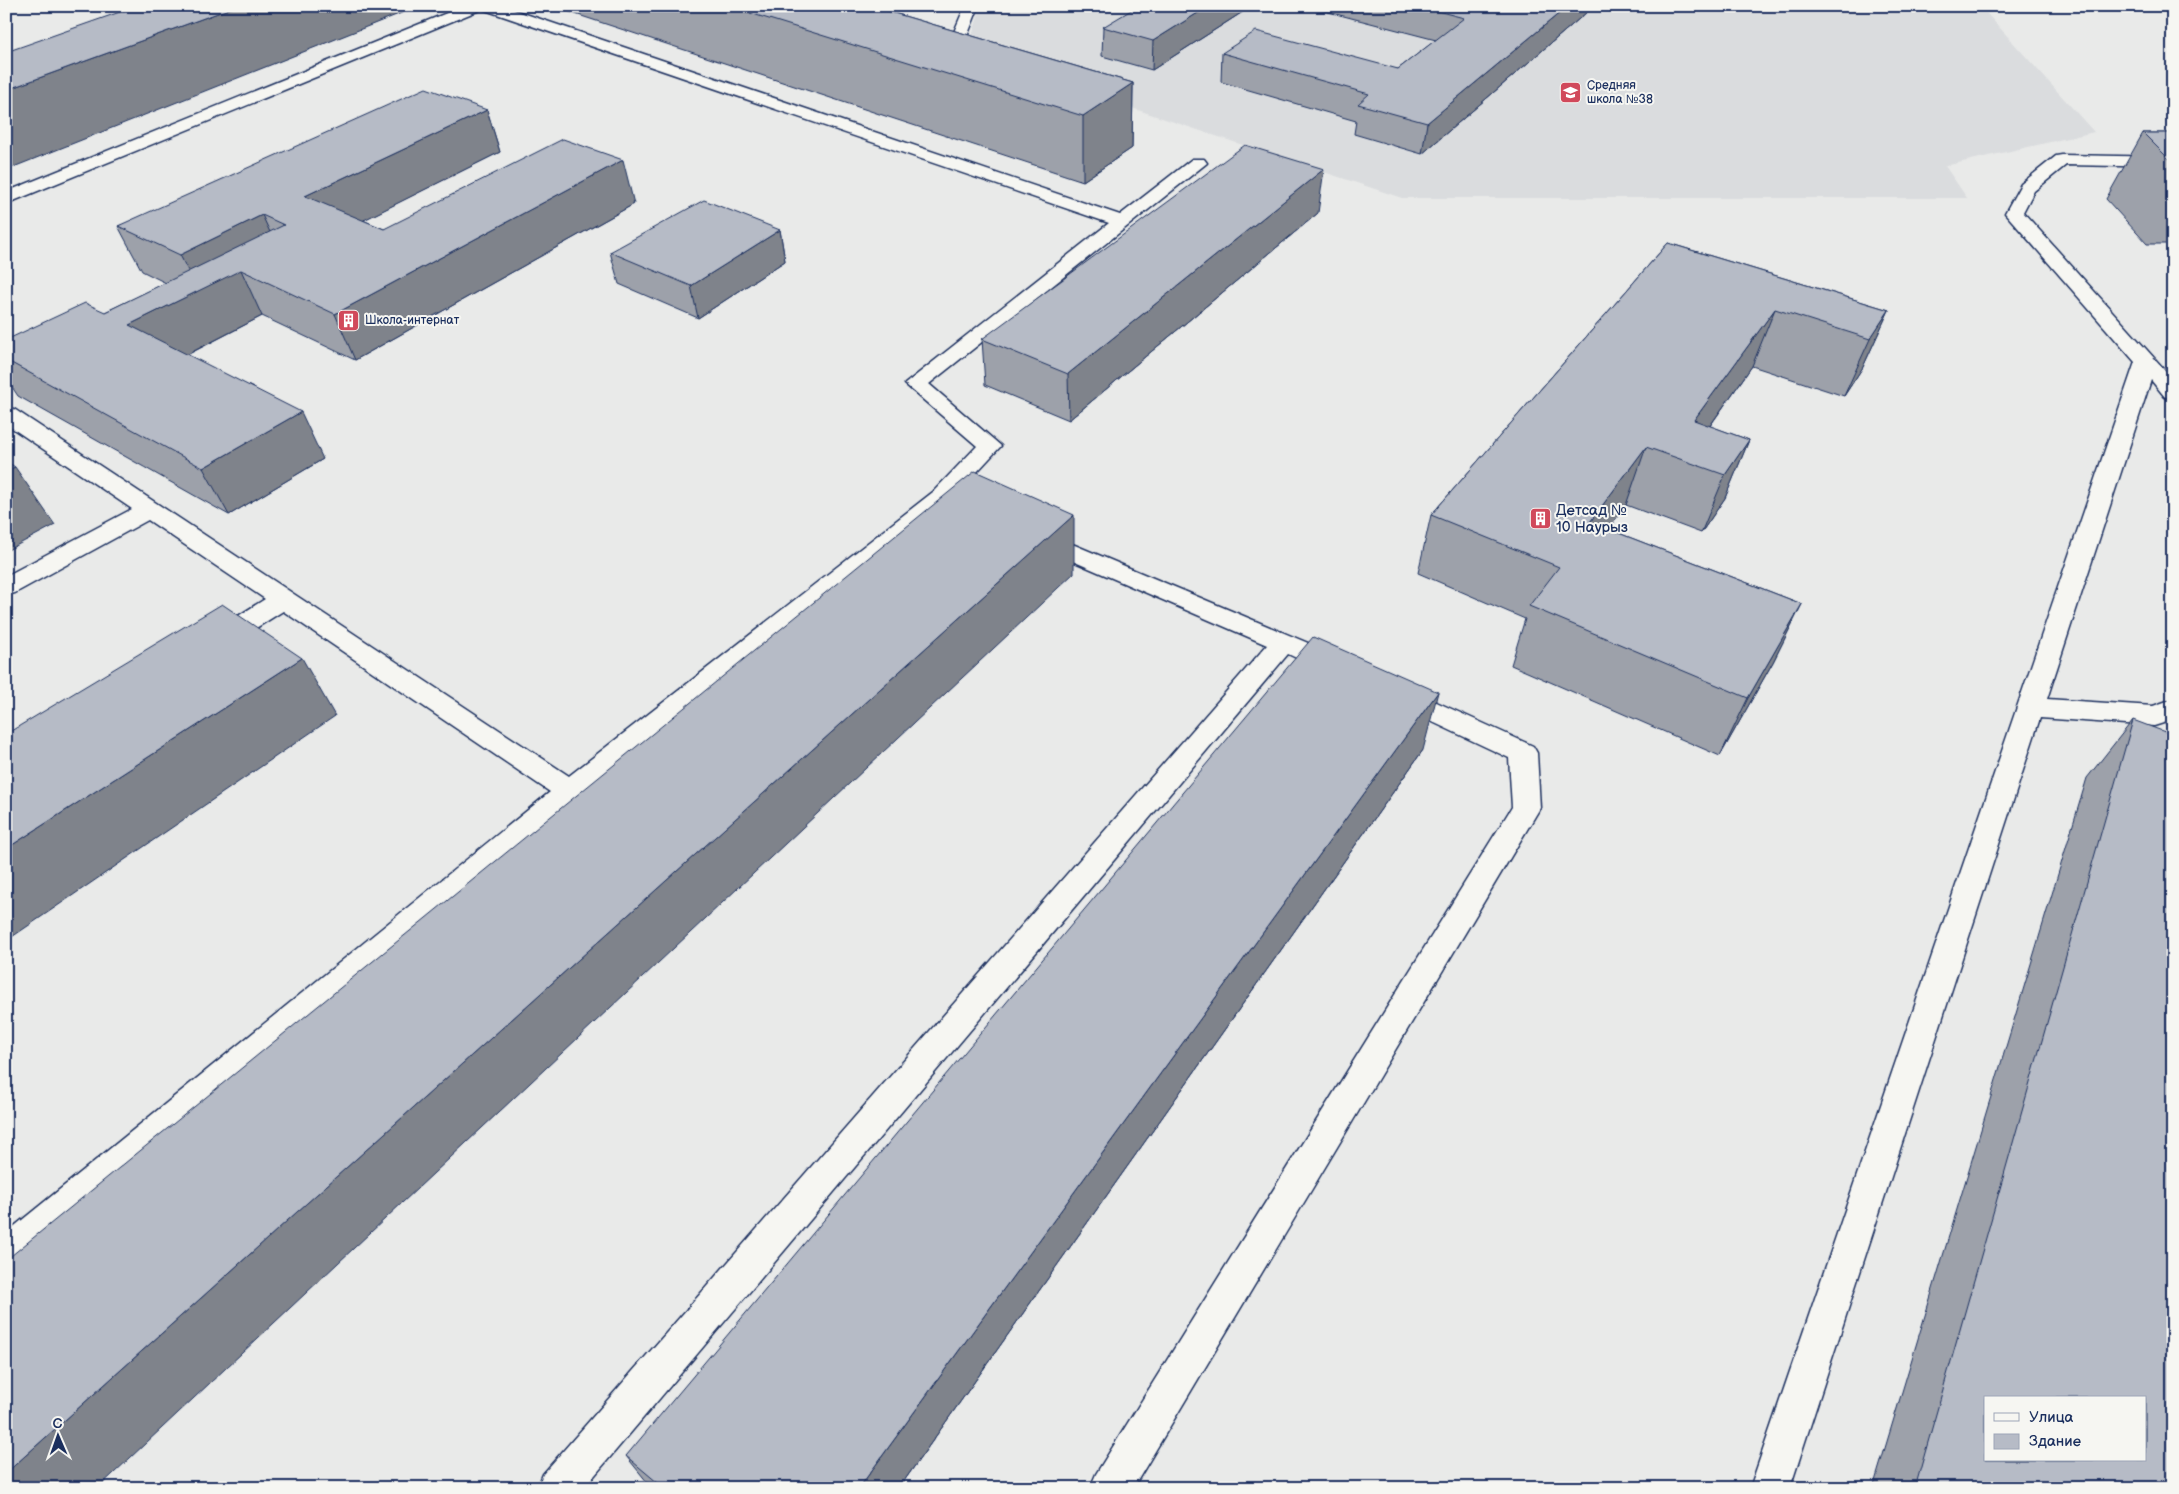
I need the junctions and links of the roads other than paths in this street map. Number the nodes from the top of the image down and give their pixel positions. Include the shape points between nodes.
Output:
1 (477, 6) edge
2 (487, 6) edge
3 (972, 6) edge
4 (941, 81) edge
5 (2173, 162) edge
6 (1198, 163) dead end
7 (6, 198) edge
8 (1123, 222) junction
9 (2146, 362) junction
10 (2173, 392) edge
11 (6, 414) edge
12 (941, 497) junction
13 (968, 508) edge
14 (149, 509) junction
15 (1013, 527) edge
16 (6, 587) edge
17 (283, 598) junction
18 (1284, 642) junction
19 (194, 657) edge
20 (2030, 708) junction
21 (2173, 709) edge
22 (570, 791) junction
23 (6, 1256) edge
24 (557, 1488) edge
25 (1110, 1488) edge
26 (1770, 1488) edge

1 - 7 lane
2 - 8 lane
3 - 4 lane
5 - 9 lane via 2062,160 2027,188 2014,213
6 - 8 lane
8 - 12 lane via 916,384 990,446
9 - 10 lane
9 - 20 lane
11 - 14 lane
12 - 13 lane
12 - 22 lane
14 - 16 lane
14 - 17 lane
15 - 18 lane
17 - 19 lane
17 - 22 lane
18 - 24 lane
18 - 25 lane via 1523,753 1526,808
20 - 21 lane via 2154,716
20 - 26 lane
22 - 23 lane

